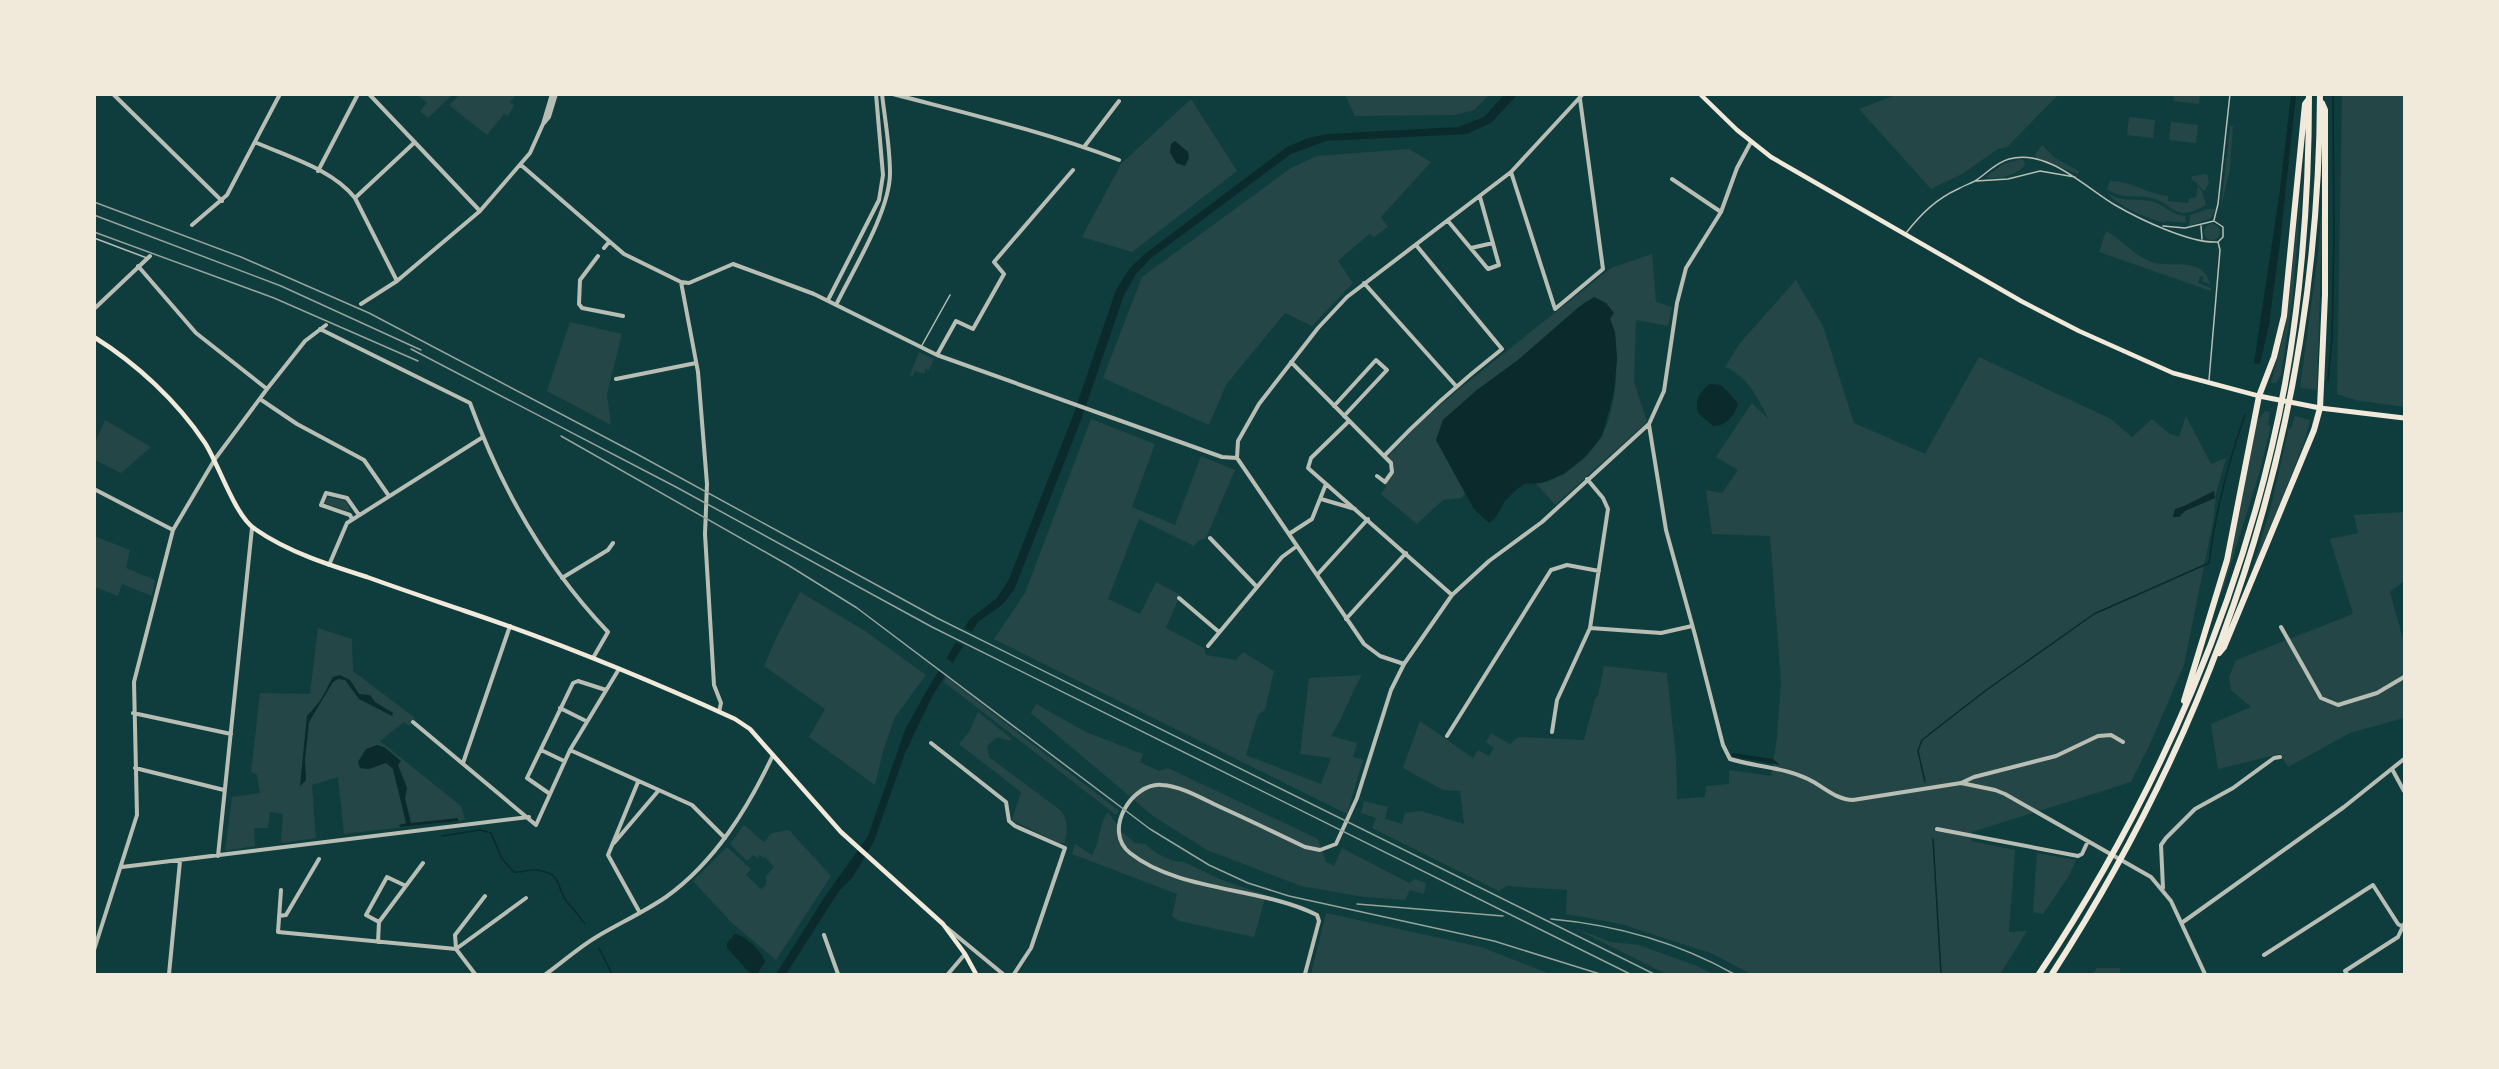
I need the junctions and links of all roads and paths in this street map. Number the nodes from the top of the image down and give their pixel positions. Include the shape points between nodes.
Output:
1 (113, 94) edge
2 (280, 94) edge
3 (358, 94) edge
4 (369, 94) edge
5 (554, 94) edge
6 (876, 94) edge
7 (882, 94) edge
8 (893, 94) edge
9 (1700, 94) edge
10 (2230, 94) edge
11 (2320, 95) edge
12 (2309, 96) edge
13 (1582, 97) edge
14 (1119, 101) dead end
15 (255, 142) junction
16 (415, 142) junction
17 (1751, 142) junction
18 (1084, 147) junction
19 (1119, 160) dead end
20 (521, 165) junction
21 (1073, 170) dead end
22 (318, 171) junction
23 (1511, 172) junction
24 (2077, 178) junction
25 (1672, 179) dead end
26 (1976, 181) junction
27 (1479, 197) junction
28 (355, 198) junction
29 (222, 201) junction
30 (480, 211) junction
31 (1721, 212) junction
32 (1449, 221) junction
33 (2214, 221) junction
34 (192, 225) dead end
35 (2202, 225) junction
36 (2161, 226) junction
37 (1906, 234) junction
38 (94, 237) edge
39 (2202, 240) junction
40 (609, 242) junction
41 (1493, 243) junction
42 (2218, 243) junction
43 (1416, 245) junction
44 (604, 248) dead end
45 (1471, 248) junction
46 (598, 256) dead end
47 (149, 257) joint
48 (138, 266) junction
49 (397, 280) junction
50 (681, 282) junction
51 (1364, 284) junction
52 (950, 295) dead end
53 (828, 300) junction
54 (361, 304) dead end
55 (836, 305) junction
56 (94, 309) edge
57 (623, 316) dead end
58 (326, 325) dead end
59 (320, 329) junction
60 (94, 337) edge
61 (921, 347) junction
62 (937, 355) junction
63 (1291, 362) junction
64 (696, 363) junction
65 (616, 379) dead end
66 (2209, 384) junction
67 (2288, 385) junction
68 (1456, 386) junction
69 (267, 388) junction
70 (2259, 396) junction
71 (260, 399) junction
72 (1334, 406) junction
73 (2320, 408) junction
74 (1344, 416) junction
75 (2404, 418) edge
76 (1349, 421) junction
77 (1649, 424) junction
78 (483, 437) junction
79 (1384, 456) junction
80 (1237, 458) junction
81 (215, 459) junction
82 (1377, 476) dead end
83 (1587, 479) junction
84 (1326, 484) junction
85 (94, 489) edge
86 (389, 496) junction
87 (1321, 499) junction
88 (1356, 509) junction
89 (359, 515) junction
90 (352, 519) junction
91 (1368, 519) junction
92 (252, 528) junction
93 (173, 530) junction
94 (1289, 534) junction
95 (1210, 537) dead end
96 (613, 543) dead end
97 (1297, 546) junction
98 (1406, 553) junction
99 (329, 565) junction
100 (1599, 571) junction
101 (1317, 575) junction
102 (562, 578) junction
103 (1257, 587) junction
104 (1452, 595) junction
105 (1179, 598) dead end
106 (1346, 619) junction
107 (510, 626) junction
108 (1692, 626) junction
109 (2281, 627) dead end
110 (1590, 628) junction
111 (1219, 632) junction
112 (1208, 646) dead end
113 (2217, 655) junction
114 (593, 658) junction
115 (1404, 664) junction
116 (620, 668) junction
117 (2404, 677) edge
118 (606, 690) junction
119 (560, 708) junction
120 (719, 712) junction
121 (134, 713) junction
122 (2182, 713) junction
123 (586, 721) junction
124 (412, 722) dead end
125 (1552, 732) dead end
126 (231, 734) junction
127 (1447, 736) dead end
128 (2123, 742) dead end
129 (931, 743) dead end
130 (540, 749) junction
131 (570, 750) junction
132 (774, 754) junction
133 (2280, 757) dead end
134 (2404, 759) edge
135 (564, 761) junction
136 (463, 763) junction
137 (135, 768) junction
138 (2392, 769) junction
139 (638, 782) junction
140 (1961, 783) junction
141 (224, 790) junction
142 (659, 790) junction
143 (2404, 790) edge
144 (550, 794) junction
145 (530, 817) junction
146 (1937, 830) dead end
147 (725, 838) junction
148 (2088, 841) junction
149 (611, 845) junction
150 (218, 856) junction
151 (319, 859) dead end
152 (180, 861) junction
153 (423, 863) dead end
154 (122, 867) junction
155 (406, 886) junction
156 (2163, 888) junction
157 (281, 890) dead end
158 (485, 896) dead end
159 (526, 898) dead end
160 (640, 913) junction
161 (279, 916) junction
162 (379, 922) junction
163 (2183, 922) junction
164 (943, 924) junction
165 (2404, 925) edge
166 (824, 935) dead end
167 (378, 942) junction
168 (456, 949) junction
169 (94, 950) edge
170 (965, 954) junction
171 (2264, 955) dead end
172 (996, 969) junction
173 (2347, 974) edge
174 (169, 975) edge
175 (475, 975) edge
176 (546, 975) edge
177 (838, 975) edge
178 (948, 975) edge
179 (976, 975) edge
180 (996, 975) edge
181 (1003, 975) edge
182 (1014, 975) edge
183 (1305, 975) edge
184 (2039, 975) edge
185 (2052, 975) edge
186 (2205, 975) edge

1 - 29 street
2 - 15 street
3 - 22 street
4 - 16 street
5 - 20 street via 549,117
6 - 53 street via 883,175 879,200
7 - 55 street via 889,189
8 - 18 street
9 - 17 main road
10 - 33 lane
11 - 67 highway via 2312,253
11 - 73 highway via 2325,110 2326,160
12 - 67 highway via 2307,177
12 - 70 highway via 2305,104 2284,316
13 - 23 street
13 - 23 street via 1603,269 1555,309
14 - 18 street
15 - 22 street
15 - 29 street
16 - 28 street
16 - 30 street
17 - 31 street
17 - 37 main road
18 - 19 street
20 - 30 street
20 - 40 street
21 - 62 street via 994,262 1004,274 973,329 956,321
22 - 28 street via 339,181
23 - 27 street
24 - 26 lane via 2040,171
24 - 26 lane via 2050,164 2020,157 2003,160
24 - 36 lane via 2115,205
25 - 31 street
26 - 37 lane via 1934,203
27 - 32 street
27 - 41 street
28 - 49 street
29 - 34 street
30 - 49 street
31 - 77 street via 1686,268 1664,391
32 - 43 street
32 - 45 street
33 - 35 lane
33 - 42 lane via 2224,231
35 - 36 lane
35 - 39 lane
36 - 39 lane via 2183,237
37 - 66 main road via 2079,332
38 - 47 lane
39 - 42 lane
40 - 44 street
40 - 50 street via 635,261
41 - 45 street
41 - 45 street via 1498,265 1488,269
42 - 66 lane
43 - 51 street
43 - 68 street via 1502,349
46 - 57 street via 580,280 579,304 582,308
47 - 48 street
48 - 56 street
48 - 69 street via 196,333
49 - 54 street
50 - 53 street via 689,283 733,264
50 - 64 street
51 - 63 street via 1347,297
51 - 68 street
52 - 61 lane
53 - 55 street
55 - 61 street
58 - 59 street
59 - 69 street via 305,341
59 - 78 street via 470,402
60 - 81 main road via 148,378
61 - 62 street
62 - 80 street via 1222,457
63 - 72 street
63 - 80 street via 1272,384 1243,432
64 - 65 street
64 - 120 street via 707,484 705,534 713,674 721,704
66 - 70 main road
67 - 113 highway via 2286,417 2258,534
67 - 122 highway via 2242,549
68 - 79 street
69 - 71 street
70 - 73 main road
70 - 122 highway via 2227,560
71 - 81 street
71 - 86 street via 364,460
72 - 74 street
72 - 74 street via 1376,360 1387,370
73 - 75 main road
73 - 113 highway via 2224,647
74 - 76 street
76 - 79 street
76 - 84 street via 1308,462 1310,471
77 - 83 street
77 - 108 street via 1666,530
78 - 86 street
78 - 102 street via 516,505
79 - 82 street via 1393,468 1386,484
80 - 94 street
81 - 92 main road
81 - 93 street
83 - 100 street via 1608,509
83 - 104 street via 1542,522
84 - 87 street
84 - 88 street
85 - 93 street
86 - 89 street
87 - 88 street
87 - 94 street via 1312,519
88 - 91 street
89 - 90 street
89 - 90 street via 347,498 326,493 321,505
90 - 99 street via 342,529
91 - 98 street
91 - 101 street
92 - 99 main road
92 - 126 street
93 - 121 street via 134,682
94 - 97 street
95 - 103 street
96 - 102 street
97 - 101 street
97 - 103 street via 1282,556
98 - 104 street
98 - 106 street
99 - 107 main road
100 - 110 street
100 - 127 street via 1567,565 1551,570
101 - 106 street
102 - 114 street via 608,632
103 - 111 street
104 - 115 street
105 - 111 street
106 - 115 street via 1364,644 1380,656
107 - 114 main road
107 - 136 street
108 - 110 street via 1661,633
108 - 140 street via 1730,759 1794,773 1844,800
109 - 117 street via 2321,698 2338,705 2377,693
110 - 125 street via 1557,700
111 - 112 street
113 - 185 highway via 2166,774 2125,854
114 - 116 main road
115 - 183 street via 1391,690 1357,798 1332,847 1305,847 1162,784 1150,786 1132,800 1118,824 1125,849 1138,859 1188,879 1317,915 1319,921
116 - 118 street
116 - 120 main road
118 - 119 street via 575,681
118 - 123 street
119 - 123 street
119 - 130 street
120 - 132 main road via 750,729
121 - 126 street
121 - 137 street
122 - 184 highway via 2111,858
123 - 131 street
124 - 136 street
126 - 141 street
128 - 140 street via 2111,735 2098,736 2056,756
129 - 182 street via 1006,802 1008,818 1015,826 1065,848 1031,948
130 - 135 street
130 - 144 street via 527,778
131 - 135 street
131 - 139 street
132 - 147 street via 758,788
132 - 164 main road via 841,832
133 - 156 street via 2195,809 2166,838 2161,845
134 - 138 street
135 - 144 street
136 - 145 street
137 - 141 street
137 - 154 street via 137,815
138 - 143 street
138 - 163 street
139 - 142 street
139 - 149 street
140 - 148 street via 1995,790
141 - 150 street
142 - 147 street via 692,805
142 - 149 street
144 - 145 street via 536,825
145 - 150 street
146 - 148 street via 2078,856
147 - 160 street via 667,896
148 - 156 street via 2139,869
149 - 160 street via 609,859
150 - 152 street
151 - 161 street via 286,915
152 - 154 street
152 - 174 street
153 - 155 street
154 - 169 street
155 - 162 street
155 - 162 street via 387,877 366,915
156 - 163 street
157 - 161 street
158 - 168 street via 455,935
159 - 168 street
160 - 176 street via 590,941
161 - 167 street via 278,932
162 - 167 street
163 - 186 street
164 - 170 main road
164 - 172 street
165 - 171 street via 2398,924 2373,885
165 - 173 street via 2398,938 2345,971
166 - 177 street
167 - 168 street
168 - 175 street
170 - 178 street
170 - 179 main road
172 - 180 street
172 - 181 street

